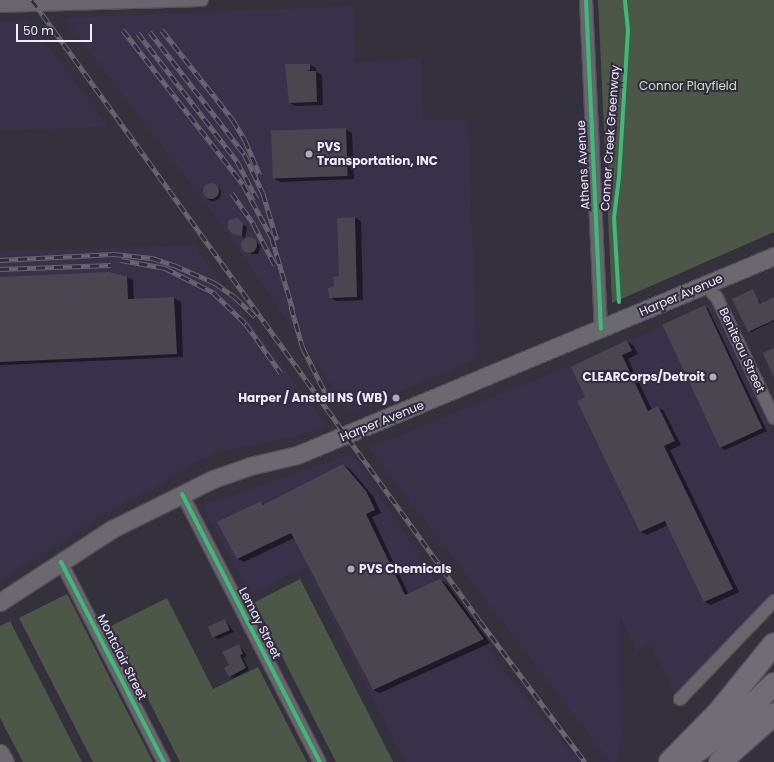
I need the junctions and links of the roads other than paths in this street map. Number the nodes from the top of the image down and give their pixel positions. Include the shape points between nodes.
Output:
1 (202, 0) edge
2 (586, 0) edge
3 (0, 6) edge
4 (774, 256) edge
5 (705, 285) junction
6 (601, 329) junction
7 (774, 418) edge
8 (182, 494) junction
9 (62, 562) junction
10 (774, 601) edge
11 (0, 602) edge
12 (774, 644) edge
13 (774, 684) edge
14 (680, 699) dead end
15 (774, 714) edge
16 (0, 753) edge
17 (5, 762) edge
18 (164, 762) edge
19 (320, 762) edge
20 (670, 762) edge
21 (683, 762) edge
22 (720, 762) edge

1 - 3 street
2 - 6 street, Athens Avenue
4 - 5 main road, Harper Avenue
5 - 6 main road, Harper Avenue
5 - 7 street, Beniteau Street via 717,298
6 - 8 main road, Harper Avenue via 297,455 228,473
8 - 9 main road, Harper Avenue via 112,529
8 - 19 street, Lemay Street
9 - 11 main road, Harper Avenue
9 - 18 street, Montclair Street
10 - 14 street
12 - 20 highway via 718,712
13 - 21 highway via 728,728
15 - 22 highway
16 - 17 main road

